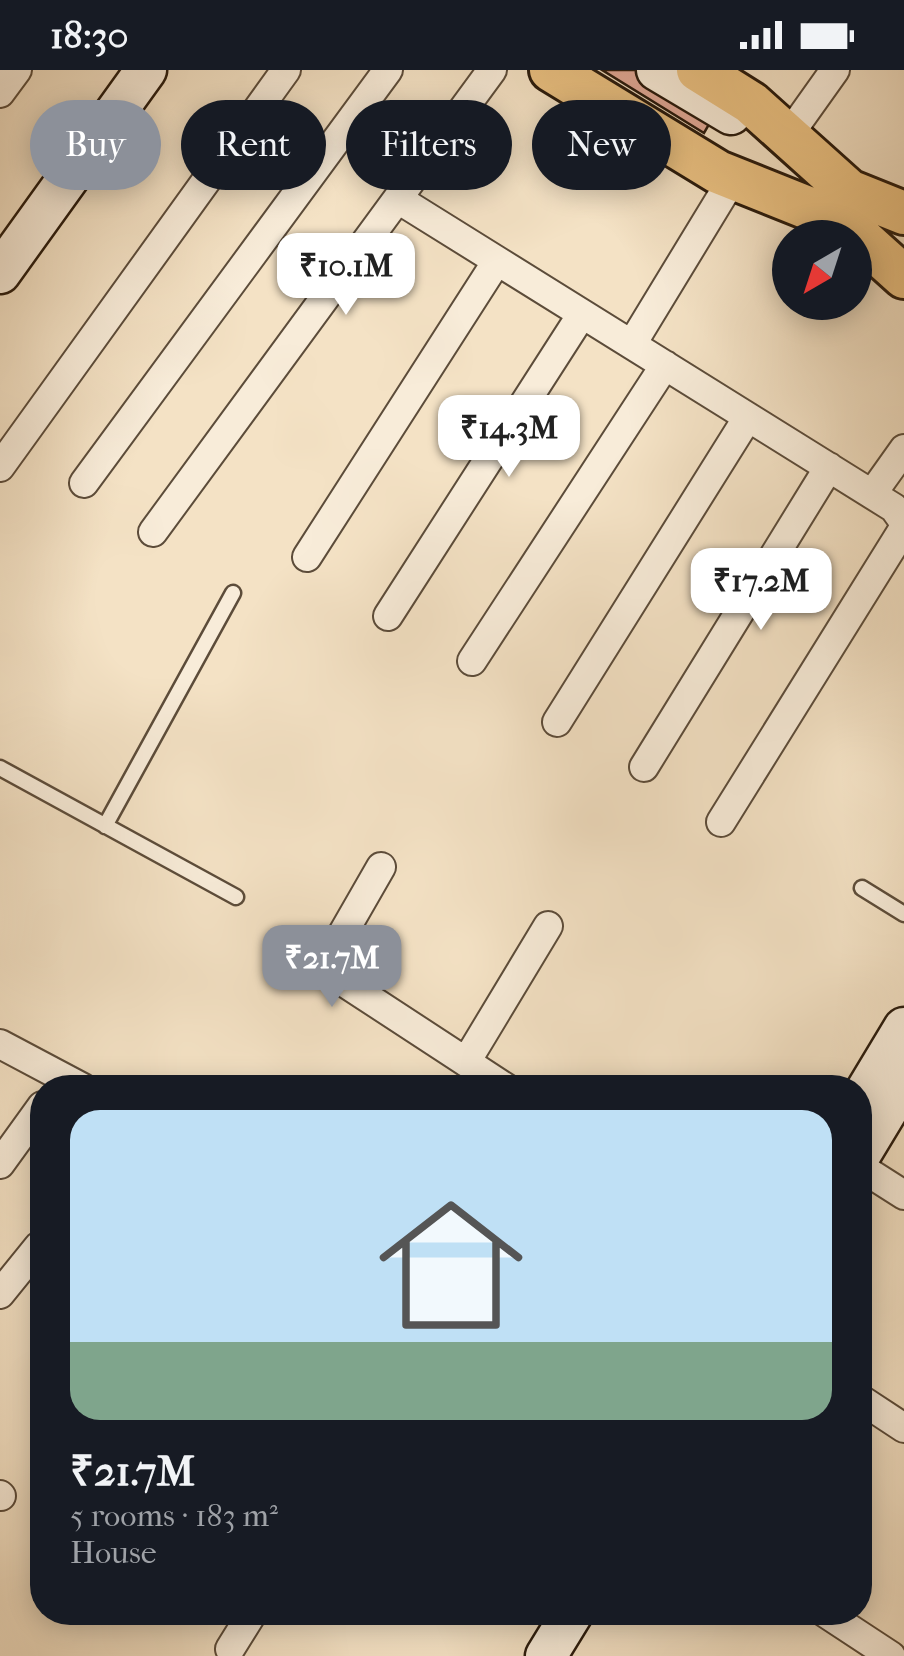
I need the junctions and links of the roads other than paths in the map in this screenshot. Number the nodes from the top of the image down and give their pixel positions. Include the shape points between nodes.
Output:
1 (17, 70) edge
2 (146, 70) edge
3 (286, 70) edge
4 (388, 70) edge
5 (492, 70) edge
6 (551, 70) edge
7 (590, 70) edge
8 (656, 70) edge
9 (698, 70) edge
10 (835, 70) edge
11 (0, 93) edge
12 (788, 136) junction
13 (733, 178) junction
14 (398, 199) junction
15 (846, 207) junction
16 (903, 211) edge
17 (498, 260) junction
18 (897, 268) edge
19 (0, 273) edge
20 (582, 314) junction
21 (632, 344) junction
22 (665, 366) junction
23 (748, 417) junction
24 (904, 449) edge
25 (0, 468) edge
26 (829, 468) junction
27 (84, 484) dead end
28 (872, 494) junction
29 (904, 525) edge
30 (152, 532) dead end
31 (307, 557) dead end
32 (233, 593) dead end
33 (388, 616) dead end
34 (472, 662) dead end
35 (557, 722) dead end
36 (644, 768) dead end
37 (2, 773) edge
38 (721, 822) dead end
39 (106, 826) junction
40 (381, 866) dead end
41 (862, 888) dead end
42 (236, 897) dead end
43 (904, 914) edge
44 (548, 926) dead end
45 (904, 1028) edge
46 (2, 1049) edge
47 (466, 1062) junction
48 (50, 1075) edge
49 (486, 1075) edge
50 (872, 1081) edge
51 (904, 1082) edge
52 (30, 1123) edge
53 (872, 1135) edge
54 (0, 1164) edge
55 (872, 1175) edge
56 (904, 1195) edge
57 (30, 1257) edge
58 (0, 1294) edge
59 (872, 1407) edge
60 (904, 1428) edge
61 (245, 1625) edge
62 (547, 1625) edge
63 (555, 1625) edge
64 (844, 1625) edge
65 (230, 1649) dead end
66 (514, 1656) edge
67 (546, 1656) edge
68 (891, 1656) edge

1 - 11 street
2 - 19 street
3 - 25 street
4 - 27 street
5 - 14 street
6 - 13 main road
7 - 15 street via 708,143 816,199
8 - 15 street via 741,120
9 - 12 main road via 752,102
10 - 12 street
12 - 15 main road
13 - 15 main road
13 - 21 street
14 - 17 street
14 - 30 street
15 - 16 main road
15 - 18 main road
17 - 20 street
17 - 31 street
20 - 21 street
20 - 33 street
21 - 22 street
22 - 23 street
22 - 34 street
23 - 26 street
23 - 35 street
24 - 28 street
26 - 28 street
26 - 36 street
28 - 29 street via 900,513
29 - 38 street
32 - 39 lane
37 - 39 lane
39 - 42 lane
40 - 47 street via 326,971
41 - 43 lane
44 - 47 street
45 - 50 street
46 - 48 street
47 - 49 street
51 - 53 street
52 - 54 street
55 - 56 street
57 - 58 street
59 - 60 street
61 - 65 street
62 - 66 street
63 - 67 street
64 - 68 street

